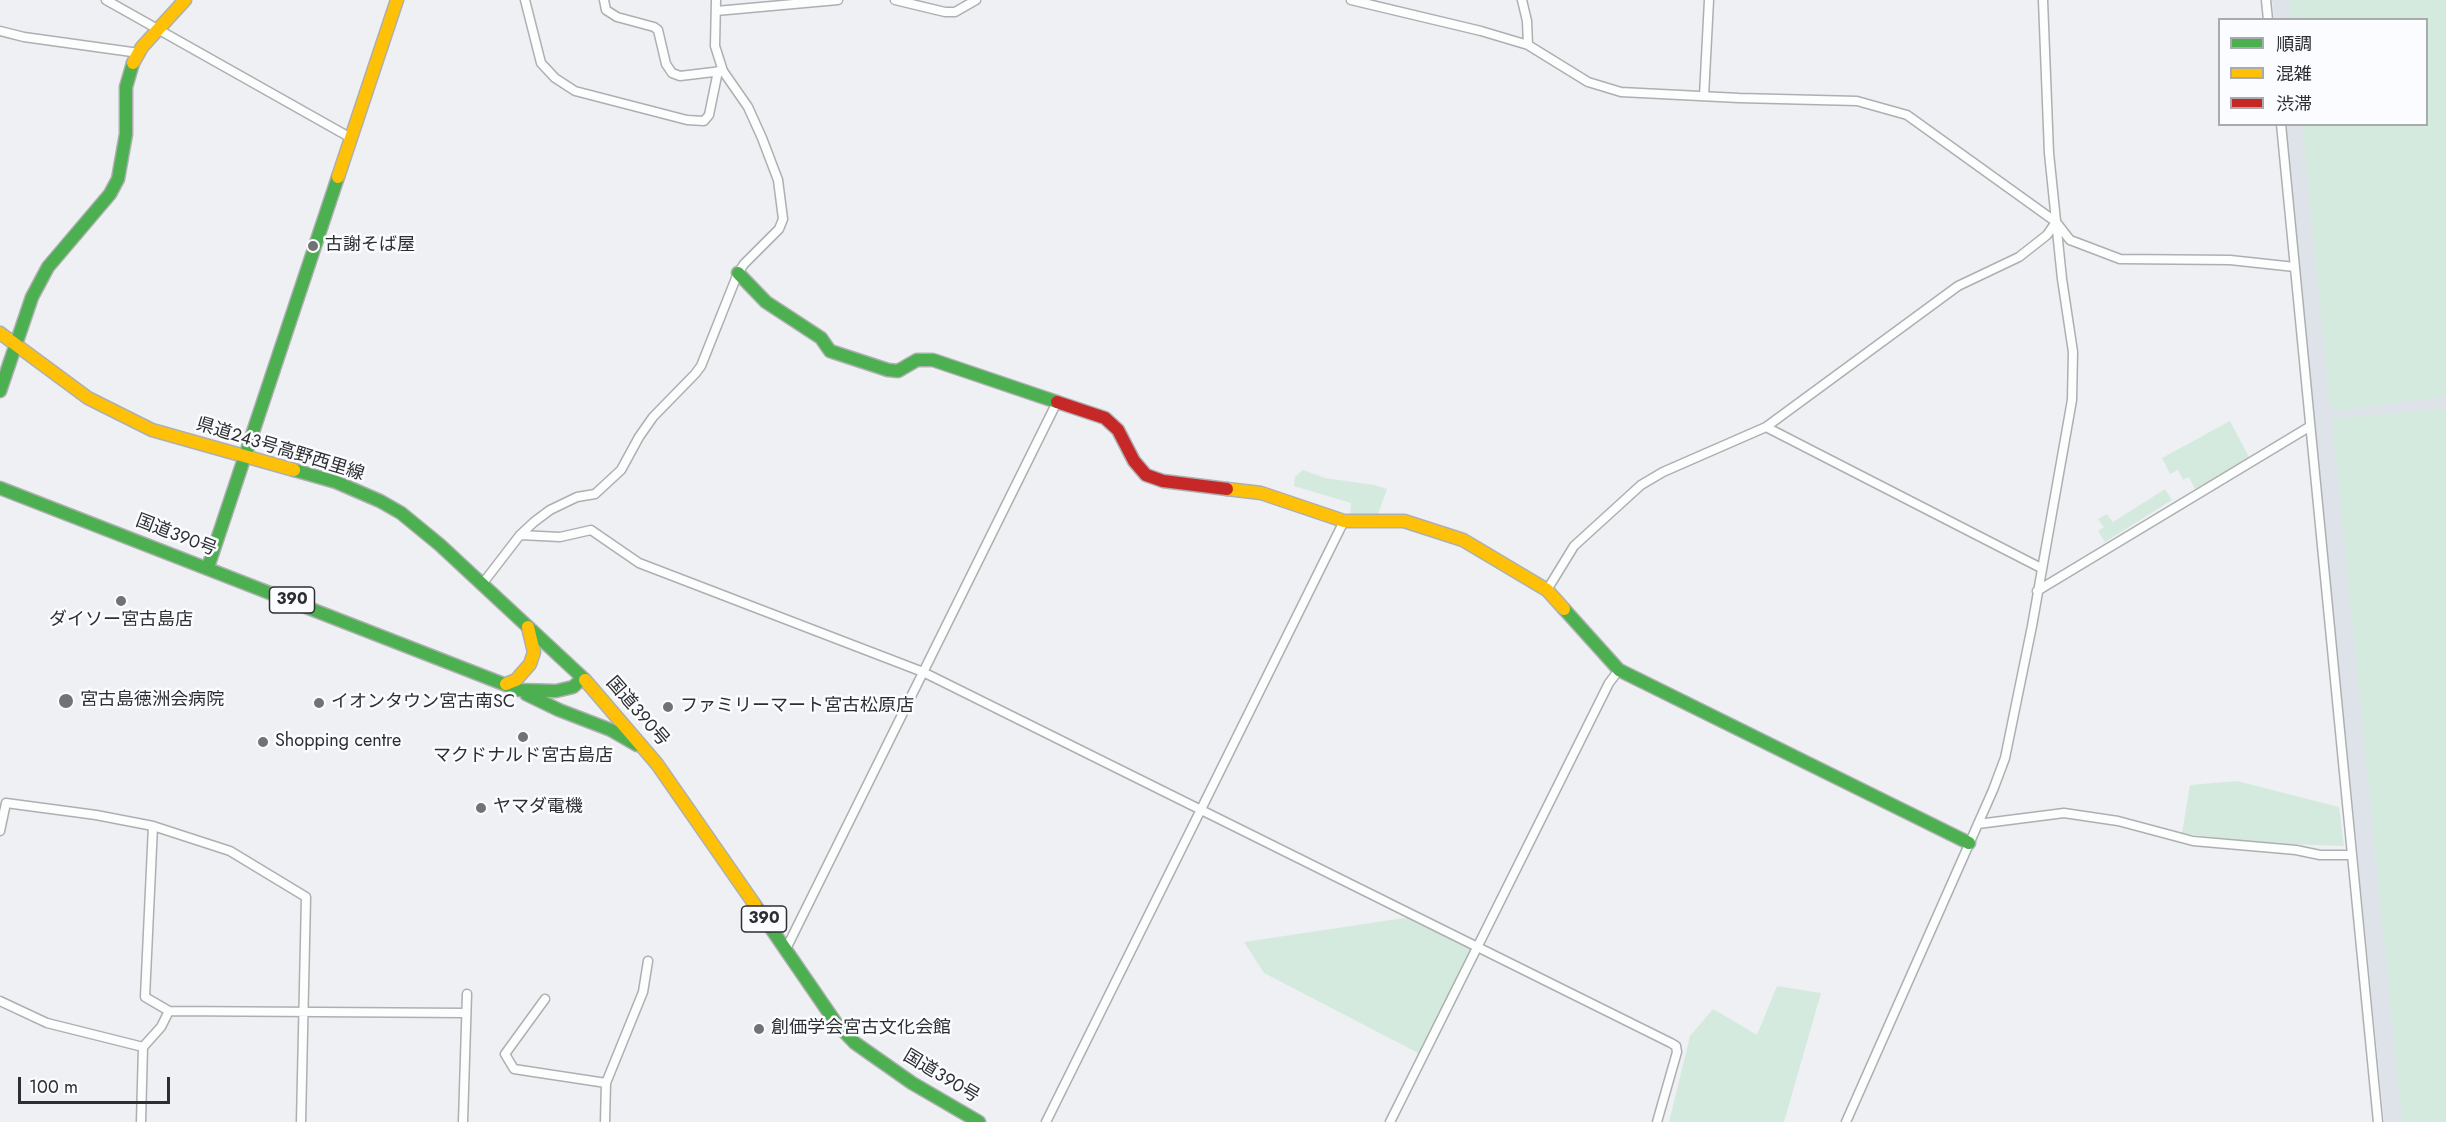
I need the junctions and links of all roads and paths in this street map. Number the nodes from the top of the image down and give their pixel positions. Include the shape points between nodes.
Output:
1 (106, 0) edge
2 (185, 0) edge
3 (397, 0) edge
4 (525, 0) edge
5 (604, 0) edge
6 (716, 0) edge
7 (838, 0) edge
8 (895, 0) edge
9 (901, 0) edge
10 (976, 0) edge
11 (1351, 0) edge
12 (1522, 0) edge
13 (1709, 0) edge
14 (2043, 0) edge
15 (2266, 0) edge
16 (716, 11) junction
17 (2268, 18) edge
18 (0, 31) edge
19 (157, 31) junction
20 (1528, 45) junction
21 (139, 53) junction
22 (720, 71) junction
23 (1704, 96) junction
24 (2281, 126) edge
25 (351, 138) junction
26 (2055, 222) junction
27 (2295, 267) junction
28 (738, 273) junction
29 (0, 333) edge
30 (16, 345) junction
31 (0, 391) edge
32 (1057, 402) junction
33 (2309, 426) junction
34 (1766, 427) junction
35 (245, 456) junction
36 (0, 488) edge
37 (1344, 521) junction
38 (520, 536) junction
39 (208, 567) junction
40 (2042, 568) junction
41 (483, 583) junction
42 (1547, 590) junction
43 (2037, 591) junction
44 (528, 625) junction
45 (1619, 670) junction
46 (923, 672) junction
47 (583, 678) junction
48 (506, 684) junction
49 (519, 690) junction
50 (648, 751) junction
51 (1200, 809) junction
52 (1978, 824) junction
53 (153, 826) junction
54 (0, 831) edge
55 (1969, 843) junction
56 (2351, 855) junction
57 (1479, 947) junction
58 (785, 951) junction
59 (648, 961) dead end
60 (467, 994) dead end
61 (545, 999) dead end
62 (0, 1002) edge
63 (169, 1011) junction
64 (304, 1012) junction
65 (466, 1013) junction
66 (143, 1047) junction
67 (606, 1083) junction
68 (141, 1122) edge
69 (301, 1122) edge
70 (463, 1122) edge
71 (605, 1122) edge
72 (979, 1122) edge
73 (1046, 1122) edge
74 (1390, 1122) edge
75 (1657, 1122) edge
76 (1846, 1122) edge
77 (2378, 1122) edge

1 - 19 street
2 - 19 main road
3 - 25 main road
4 - 22 street via 541,63 575,91 704,121
5 - 22 street via 606,10 617,17 658,30 672,73 680,76
6 - 16 street
7 - 16 street
8 - 9 street
9 - 10 street via 955,12
11 - 20 street
12 - 20 street
13 - 23 street
14 - 26 street
15 - 17 street
16 - 22 street via 715,46
18 - 21 street via 24,38
19 - 21 main road
19 - 25 street
20 - 23 street via 1588,82 1621,92
21 - 30 main road via 126,87 126,134 118,179 110,194 48,267 32,297
22 - 28 street via 748,107 778,180 783,204 779,230
23 - 26 street via 1857,101 1907,115
24 - 27 street
25 - 35 main road
26 - 27 street via 2070,240 2120,259 2230,260
26 - 34 street via 2047,235 2019,257 1958,286
26 - 40 street via 2074,373
27 - 33 street
28 - 32 main road via 766,302 822,338 830,351 888,370 898,370 917,360 933,360
28 - 38 street via 701,366 653,417 621,470 594,494 550,510
29 - 30 main road, 県道243号高野西里線
30 - 31 main road
30 - 35 main road, 県道243号高野西里線 via 88,398 131,421
32 - 37 main road via 1105,418 1126,441 1134,461 1146,475 1163,481 1261,493
32 - 46 street
33 - 43 street
33 - 56 street
34 - 40 street
34 - 42 street via 1641,485 1574,546
35 - 39 main road
35 - 41 main road, 県道243号高野西里線 via 336,482 380,501 401,513
36 - 39 main road, 国道390号 / 390
37 - 42 main road via 1404,521 1436,531 1462,540
37 - 51 street
38 - 41 street
38 - 46 street via 560,537 591,530 639,563
39 - 48 main road, 国道390号 / 390
40 - 43 street
41 - 44 main road, 県道243号高野西里線
42 - 45 main road
43 - 52 street via 2005,758
44 - 47 main road, 県道243号高野西里線
44 - 48 main road via 533,645 530,664 516,680
45 - 55 main road
45 - 57 street via 1609,683
46 - 51 street
46 - 58 street
47 - 49 main road, 国道390号 / 390 via 573,687 556,692
47 - 50 main road, 国道390号 / 390
48 - 49 main road, 国道390号 / 390
49 - 50 main road via 611,730
50 - 58 main road, 国道390号 / 390
51 - 57 street
51 - 73 street
52 - 55 street
52 - 56 street via 2064,813 2118,821 2193,841
53 - 54 street via 6,803
53 - 63 street via 145,997
53 - 64 street via 230,851 306,897
55 - 76 street
56 - 77 street
57 - 74 street
57 - 75 street via 1676,1046
58 - 72 main road, 国道390号 / 390 via 855,1043 912,1083
59 - 67 street via 643,992
60 - 65 street
61 - 67 street via 505,1054 514,1069
62 - 66 street via 47,1023
63 - 64 street
63 - 66 street
64 - 65 street
64 - 69 street
65 - 70 street
66 - 68 street
67 - 71 street

